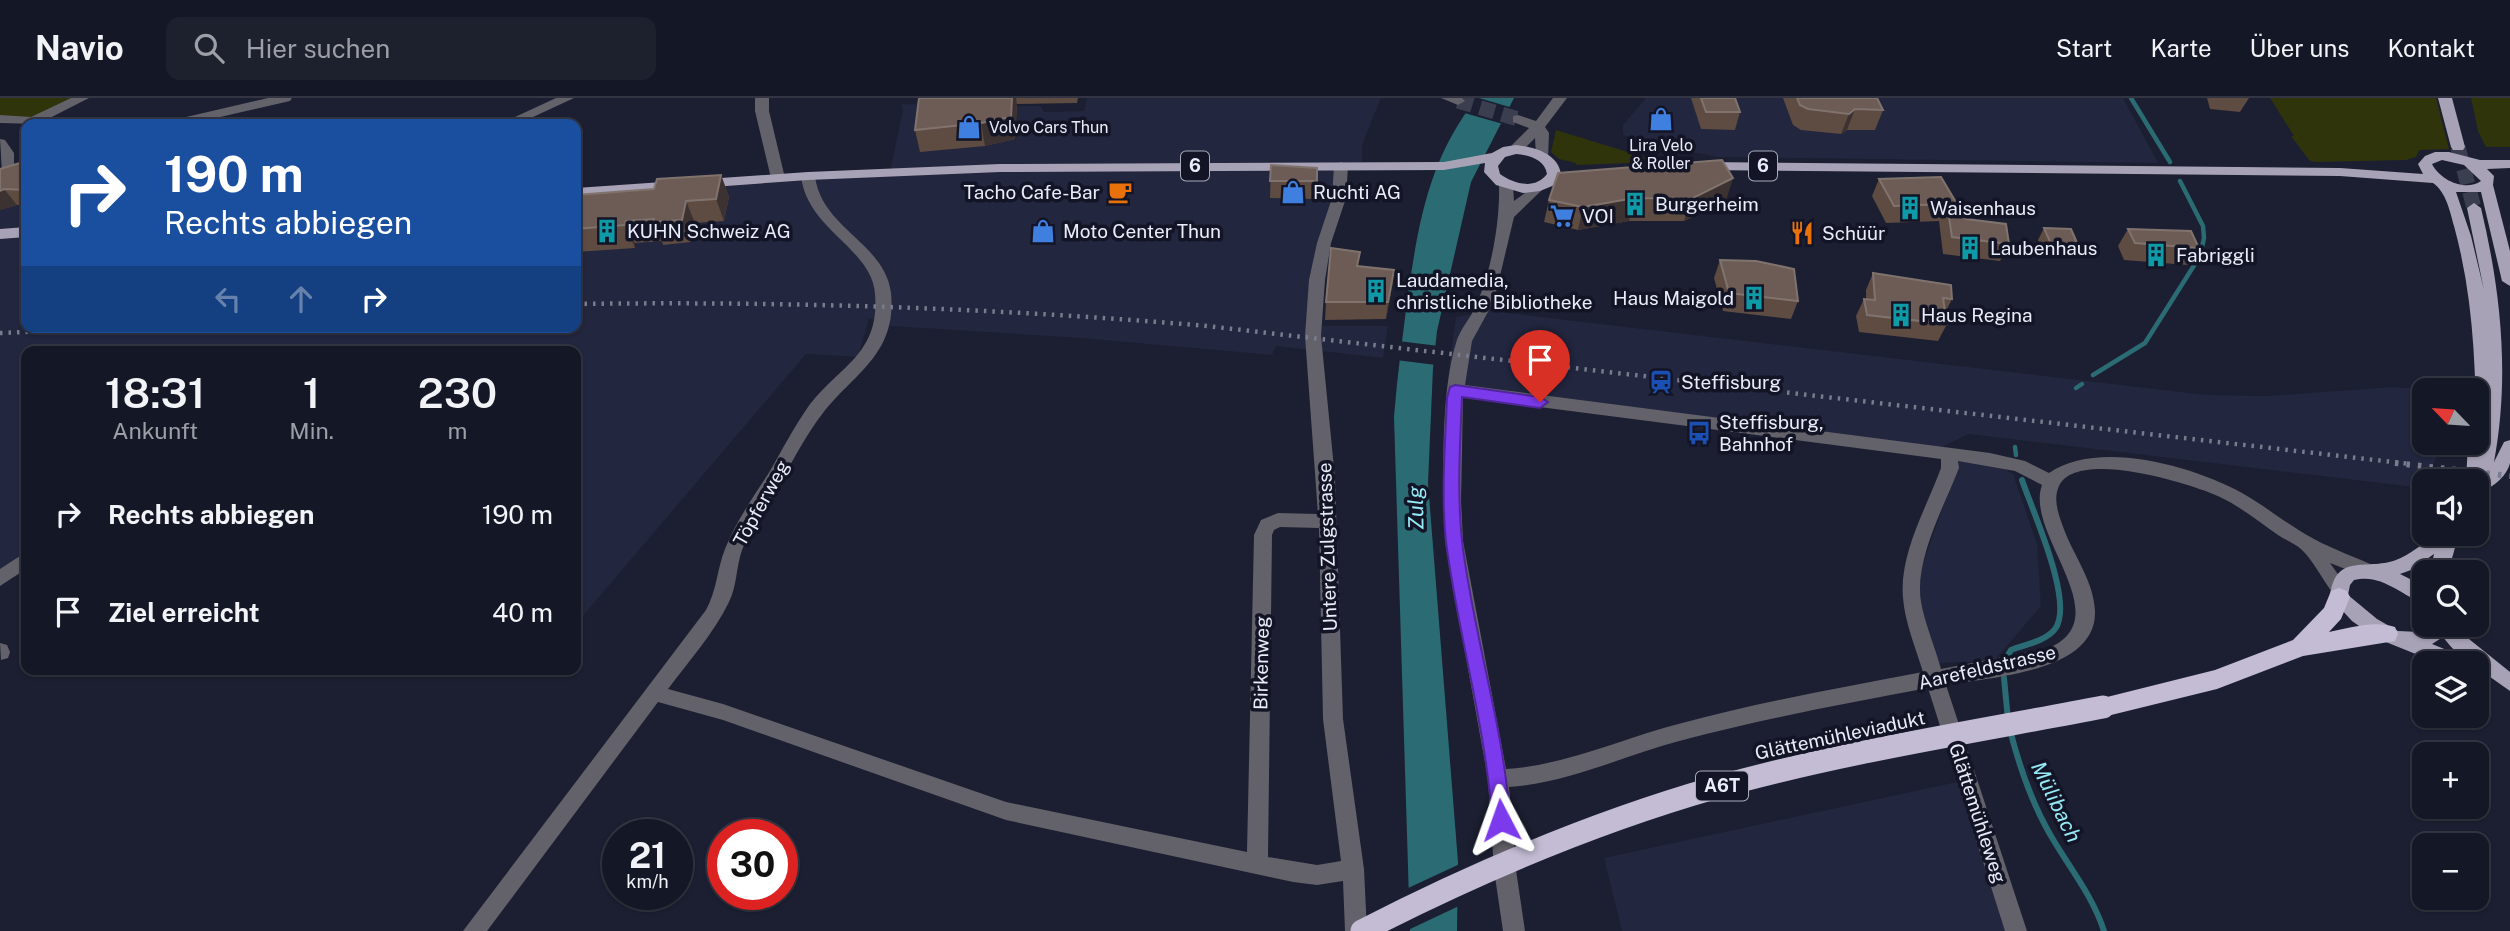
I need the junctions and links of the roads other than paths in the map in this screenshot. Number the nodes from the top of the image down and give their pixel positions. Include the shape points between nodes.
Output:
1 (82, 98) edge
2 (285, 98) edge
3 (567, 98) edge
4 (762, 98) edge
5 (1560, 98) edge
6 (2445, 98) edge
7 (247, 106) junction
8 (0, 119) edge
9 (40, 119) edge
10 (194, 119) edge
11 (245, 119) edge
12 (519, 119) edge
13 (1518, 119) tunnel mouth
14 (21, 121) edge
15 (1539, 127) junction
16 (0, 144) edge
17 (2458, 147) tunnel mouth
18 (1515, 150) junction
19 (1494, 158) junction
20 (1547, 160) junction
21 (2469, 162) junction
22 (2425, 164) junction
23 (2510, 164) edge
24 (1341, 166) junction
25 (1444, 166) junction
26 (1686, 167) edge
27 (2340, 172) junction
28 (5, 173) edge
29 (2510, 174) edge
30 (808, 176) junction
31 (778, 178) junction
32 (1496, 178) junction
33 (2439, 181) junction
34 (2487, 182) junction
35 (1544, 185) junction
36 (581, 193) edge
37 (2474, 208) tunnel mouth
38 (1507, 215) junction
39 (21, 232) edge
40 (0, 234) edge
41 (2510, 281) edge
42 (1455, 390) junction
43 (2510, 446) edge
44 (1949, 455) junction
45 (2475, 469) edge
46 (2484, 469) edge
47 (2489, 478) edge
48 (2051, 482) junction
49 (1328, 521) junction
50 (2307, 544) junction
51 (2433, 546) edge
52 (21, 563) edge
53 (2375, 572) junction
54 (0, 579) edge
55 (2412, 587) edge
56 (2339, 592) junction
57 (2394, 636) junction
58 (2412, 636) edge
59 (2452, 637) edge
60 (2301, 647) junction
61 (2429, 651) edge
62 (2469, 651) edge
63 (2489, 667) edge
64 (2489, 675) edge
65 (1935, 680) junction
66 (654, 693) junction
67 (1498, 779) junction
68 (1257, 863) junction
69 (1353, 869) junction
70 (474, 931) edge
71 (1359, 931) edge
72 (1514, 931) edge
73 (2016, 931) edge

1 - 9 street
2 - 7 street
3 - 12 street
4 - 31 street
5 - 15 street
6 - 17 main road
7 - 10 street
7 - 11 street
8 - 14 street
13 - 15 street
15 - 18 street
15 - 20 street
16 - 28 street via 7,153
18 - 19 main road
18 - 20 main road via 1530,151
19 - 25 main road, 6
19 - 32 main road
20 - 35 main road via 1554,174
20 - 35 main road via 1591,171
21 - 22 main road via 2441,156 2431,157
21 - 23 main road
21 - 34 main road via 2481,170
22 - 27 main road, 6
22 - 33 main road
24 - 25 main road, 6
24 - 30 main road, 6 via 1031,167
24 - 49 street, Untere Zulgstrasse via 1339,198 1317,281 1313,329
25 - 32 main road, 6
26 - 27 main road, 6
27 - 33 main road, 6
29 - 34 main road
30 - 31 main road, 6
30 - 66 street, Töpferweg via 814,203 863,252 882,285 883,313 874,347 814,412 738,539 713,615
31 - 36 main road, 6
32 - 35 main road via 1521,189
32 - 38 street
33 - 34 main road via 2472,190
33 - 45 main road via 2456,208 2481,321 2483,376
34 - 41 main road
35 - 38 street
37 - 46 main road via 2497,314 2501,382 2496,431
38 - 42 street via 1481,313 1464,341
39 - 40 main road
42 - 44 street
42 - 67 street via 1454,541
43 - 47 main road
44 - 48 street via 2005,461
44 - 65 street, Glättemühleweg via 1950,468 1911,579 1918,629
48 - 50 street via 2065,470 2084,465 2178,475 2238,499
48 - 65 street, Aarefeldstrasse via 2049,509 2084,600 2086,620 2080,637 2065,649 2016,664
49 - 68 street, Birkenweg via 1278,520 1267,525 1263,535
49 - 69 street, Untere Zulgstrasse via 1333,719
50 - 53 street
50 - 56 street
51 - 53 main road via 2404,565
52 - 54 street
53 - 55 main road
53 - 56 main road via 2345,576
56 - 57 main road via 2371,628
56 - 60 highway, A6T via 2333,613
57 - 58 main road
57 - 60 highway, A6T via 2361,635
57 - 61 main road
59 - 62 main road
60 - 71 highway, Glättemühleviadukt / A6T, bridge via 2217,679 2103,707 1813,764 1707,790 1543,847
63 - 64 main road via 2510,683
65 - 67 street, Aarefeldstrasse via 1725,720 1539,775
65 - 73 street, Glättemühleweg
66 - 68 street via 723,712 1006,811
66 - 70 street, Töpferweg
67 - 72 street
68 - 69 street via 1317,875
69 - 71 street, Untere Zulgstrasse

